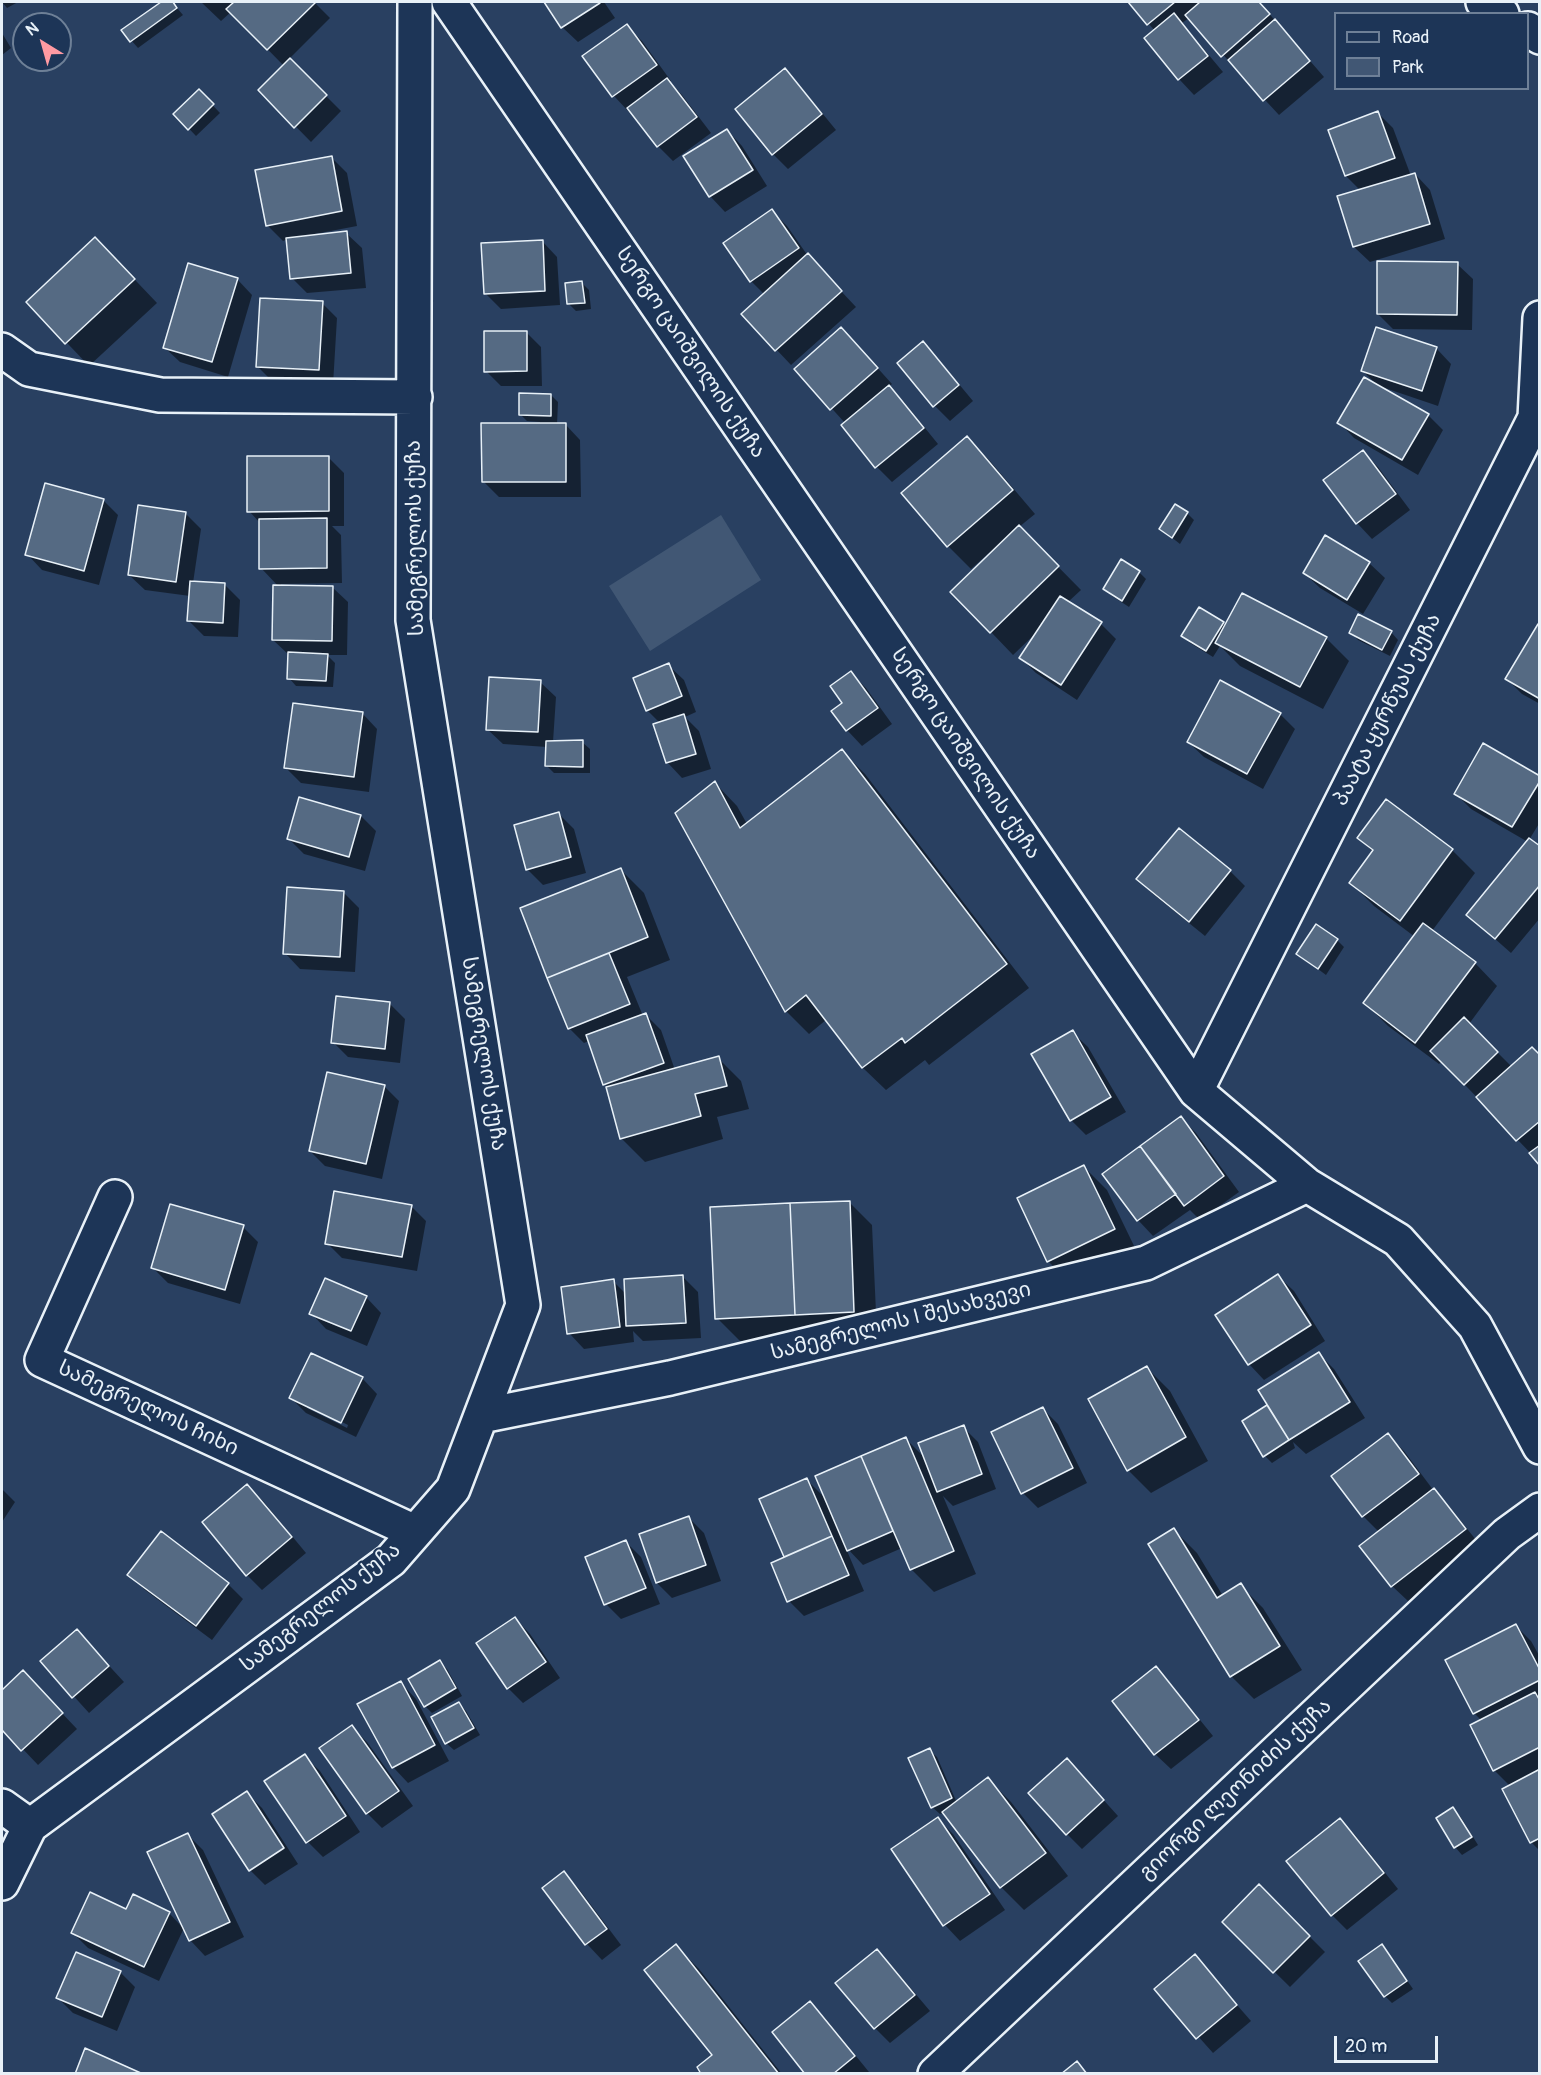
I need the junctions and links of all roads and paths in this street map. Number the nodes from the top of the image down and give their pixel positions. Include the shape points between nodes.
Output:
1 (415, 2) edge
2 (449, 2) edge
3 (1483, 2) edge
4 (1499, 12) edge
5 (1539, 318) edge
6 (2, 350) edge
7 (415, 397) junction
8 (1197, 1091) junction
9 (1307, 1185) junction
10 (115, 1197) dead end
11 (481, 1416) junction
12 (1539, 1447) edge
13 (1539, 1510) edge
14 (415, 1532) junction
15 (2, 1806) edge
16 (30, 1826) junction
17 (2, 1883) edge
18 (935, 2073) edge

1 - 7 street, სამეგრელოს ქუჩა
2 - 8 street, სერგო ცაიშვილის ქუჩა
3 - 4 street
5 - 8 street, პაატა ყურწუას ქუჩა via 1535,418
6 - 7 street via 29,369 160,395
7 - 11 street, სამეგრელოს ქუჩა via 413,620 523,1305
8 - 9 street, სერგო ცაიშვილის ქუჩა
9 - 11 street, სამეგრელოს I შესახვევი via 1146,1263 670,1378
9 - 12 street, სერგო ცაიშვილის ქუჩა via 1398,1240 1475,1326
10 - 14 street, სამეგრელოს ჩიხი via 42,1360
11 - 14 street, სამეგრელოს ქუჩა via 453,1489
13 - 18 street, გიორგი ლეონიძის ქუჩა via 1499,1542
14 - 16 street, სამეგრელოს ქუჩა via 391,1560
15 - 16 street
16 - 17 street, სამეგრელოს ქუჩა

